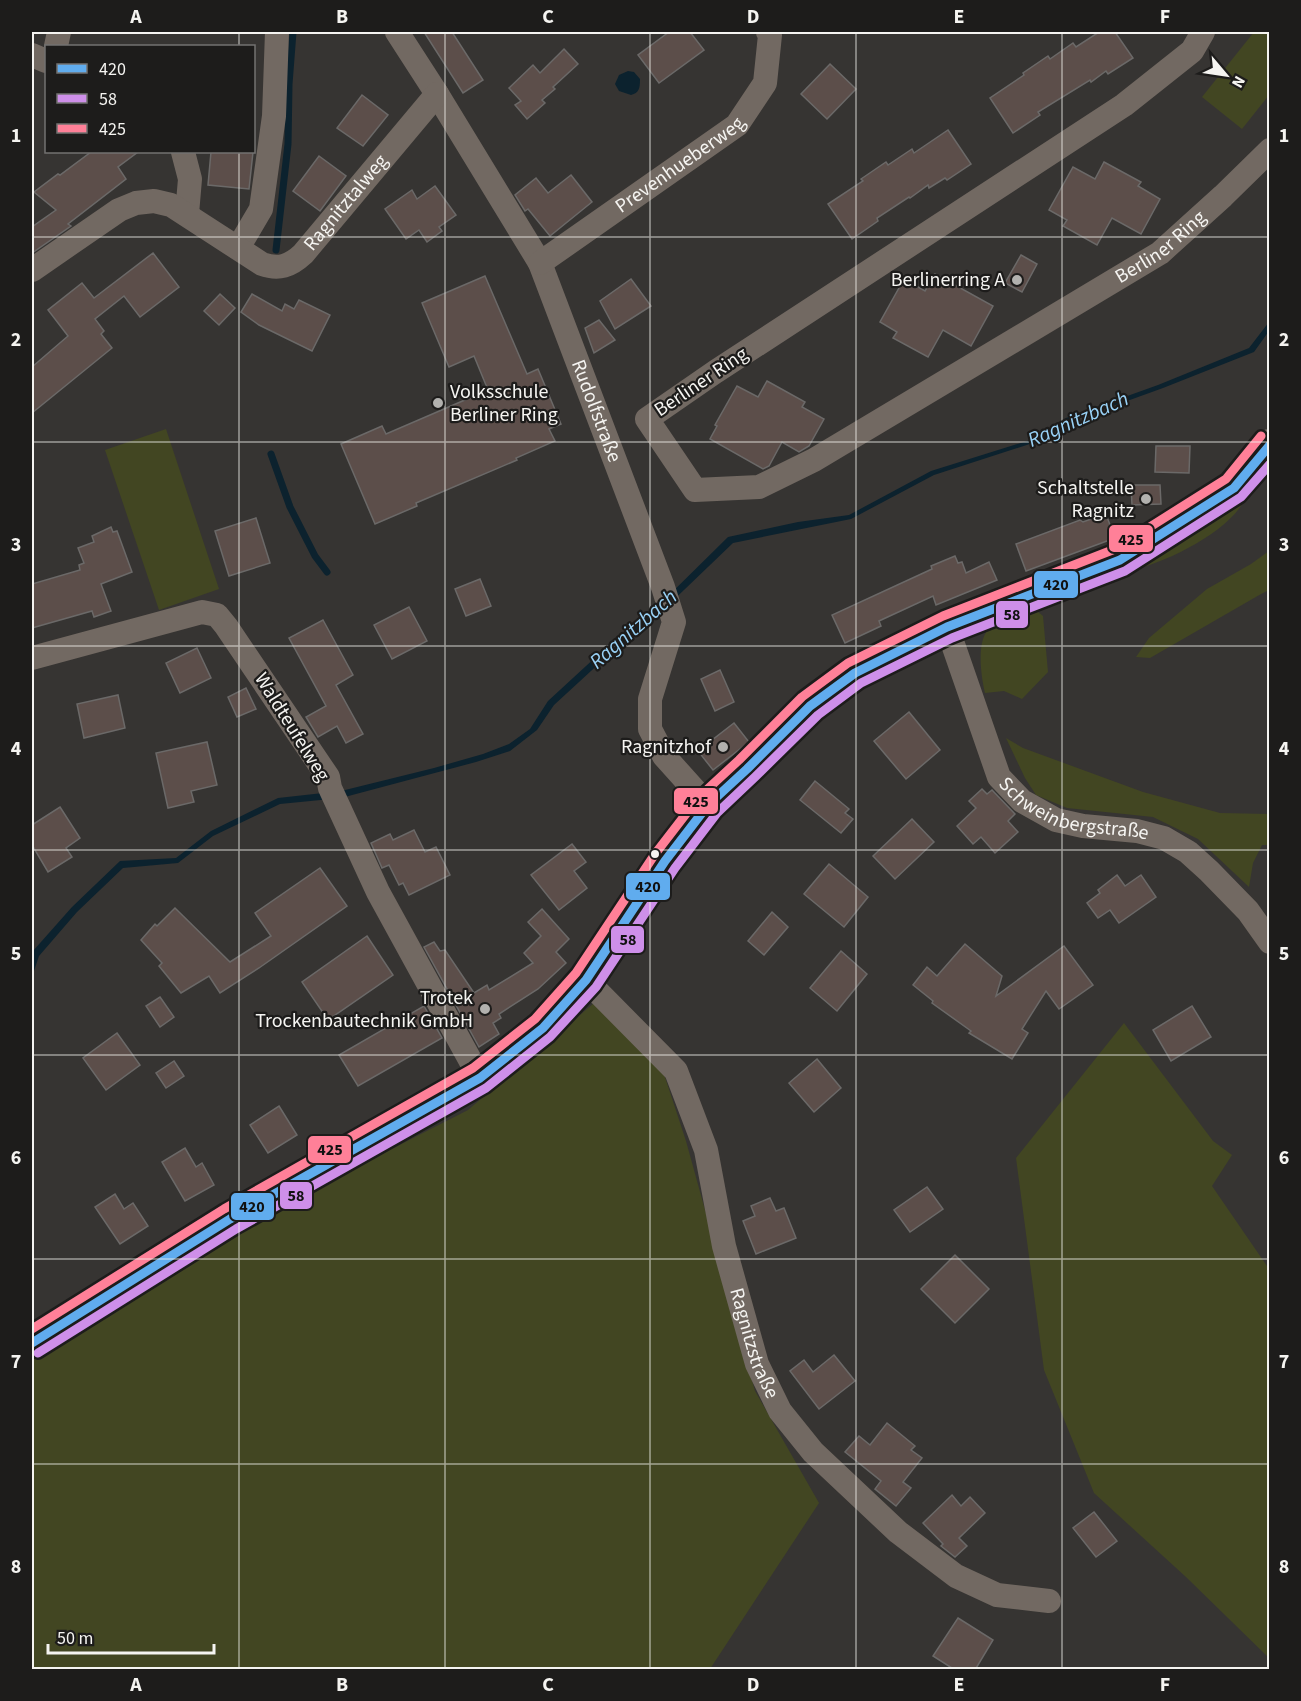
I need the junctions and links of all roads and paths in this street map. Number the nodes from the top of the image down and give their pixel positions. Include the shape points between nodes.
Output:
1 (277, 32) edge
2 (397, 32) edge
3 (768, 32) edge
4 (1203, 32) edge
5 (437, 94) junction
6 (1269, 150) edge
7 (183, 153) edge
8 (187, 214) junction
9 (238, 248) junction
10 (540, 263) junction
11 (32, 270) edge
12 (1269, 444) edge
13 (947, 627) junction
14 (32, 658) edge
15 (708, 805) junction
16 (1269, 942) edge
17 (586, 980) junction
18 (480, 1078) junction
19 (32, 1342) edge
20 (1049, 1600) dead end

1 - 9 street via 274,116 261,209
2 - 5 street, Rudolfstraße
3 - 10 street, Prevenhueberweg via 765,83 737,125
4 - 6 street, Berliner Ring via 1192,51 1124,105 646,419 695,490 759,487 814,460 1160,253
5 - 9 street, Ragnitztalweg via 293,264 271,267
5 - 10 street, Rudolfstraße
7 - 8 street via 190,180
8 - 9 street, Ragnitztalweg
8 - 11 street, Ragnitztalweg via 171,205 136,202
10 - 15 street, Rudolfstraße via 674,622 650,699 650,729 664,756
12 - 13 main road via 1233,488 1120,560
13 - 15 main road via 855,673 810,706
13 - 16 street, Schweinbergstraße via 999,777 1022,801 1056,820 1164,838 1209,871 1248,911
14 - 18 street, Waldteufelweg via 195,613 217,615 328,777 378,892
15 - 17 main road via 665,861
17 - 18 main road via 543,1028
17 - 20 street, Ragnitzstraße via 676,1071 706,1150 724,1246 757,1364 780,1411 813,1452 889,1524 956,1576 997,1595
18 - 19 main road via 230,1219

